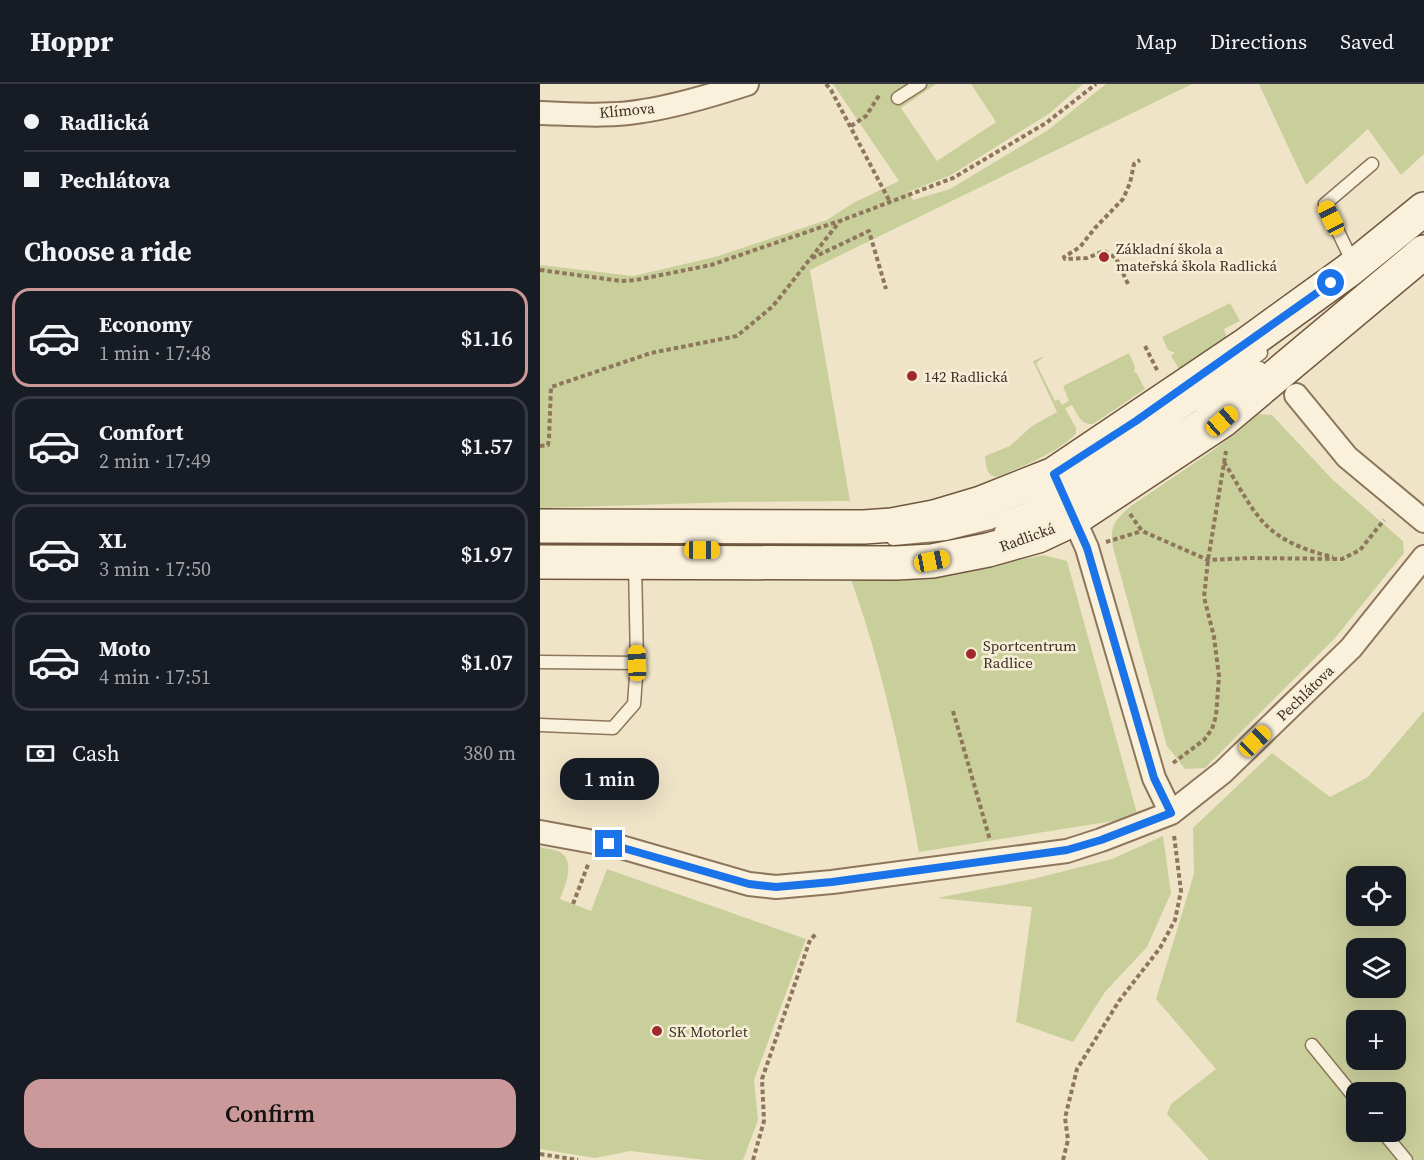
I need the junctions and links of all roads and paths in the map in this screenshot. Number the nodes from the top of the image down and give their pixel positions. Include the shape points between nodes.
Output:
1 (747, 84) edge
2 (826, 84) edge
3 (920, 84) edge
4 (1096, 84) edge
5 (882, 92) dead end
6 (898, 98) dead end
7 (540, 113) edge
8 (851, 126) junction
9 (1140, 160) dead end
10 (1372, 165) dead end
11 (890, 202) junction
12 (1424, 209) edge
13 (840, 221) junction
14 (1424, 223) edge
15 (1424, 238) edge
16 (1424, 252) edge
17 (812, 258) junction
18 (1367, 269) junction
19 (540, 270) edge
20 (1128, 284) dead end
21 (886, 289) dead end
22 (1322, 305) dead end
23 (1145, 346) dead end
24 (1269, 354) dead end
25 (1156, 370) dead end
26 (1296, 395) dead end
27 (1228, 442) dead end
28 (540, 446) edge
29 (1224, 462) junction
30 (1064, 497) junction
31 (1124, 506) dead end
32 (1384, 520) dead end
33 (1424, 521) edge
34 (540, 526) edge
35 (1142, 531) junction
36 (540, 538) edge
37 (796, 539) dead end
38 (1106, 542) dead end
39 (654, 553) junction
40 (1424, 557) edge
41 (1208, 560) junction
42 (1342, 560) junction
43 (540, 562) edge
44 (540, 662) edge
45 (637, 663) junction
46 (953, 711) dead end
47 (540, 725) edge
48 (1173, 764) dead end
49 (1171, 813) junction
50 (540, 832) edge
51 (597, 842) junction
52 (991, 847) dead end
53 (573, 904) dead end
54 (816, 934) dead end
55 (1312, 1045) dead end
56 (1346, 1087) edge
57 (1391, 1142) edge
58 (540, 1154) edge
59 (578, 1160) edge
60 (753, 1160) edge
61 (1063, 1160) edge
62 (1406, 1160) edge

1 - 7 street, Klímova via 642,112
2 - 8 path
3 - 6 lane
4 - 11 path via 1046,123 953,178
5 - 8 path via 866,116
8 - 11 path
9 - 20 path via 1134,164 1123,199 1080,247 1064,257 1087,258 1104,251 1116,258
10 - 18 lane via 1325,204
11 - 13 path
12 - 18 main road, Radlická
13 - 17 path
13 - 19 path via 711,265 636,280
14 - 22 lane
15 - 18 lane
16 - 30 main road, Radlická via 1222,421
17 - 21 path via 869,231
17 - 28 path via 773,306 737,336 651,353 551,387 548,444
18 - 30 main road, Radlická via 1244,346 1136,421
23 - 25 path
24 - 30 lane
26 - 33 street via 1347,457
27 - 29 path
29 - 41 path
29 - 42 path via 1262,521 1275,532 1310,551
30 - 34 main road, Radlická via 981,503 934,517 864,527
30 - 39 lane via 990,523 878,546
30 - 39 main road, Radlická via 1038,536 932,561 896,563
30 - 49 street via 1087,548 1154,778
31 - 35 path
32 - 42 path via 1360,550
35 - 38 path
35 - 41 path
36 - 37 lane
39 - 43 main road, Radlická
39 - 45 lane
40 - 49 street, Pechlátova via 1351,648 1223,772
41 - 42 path
41 - 48 path via 1203,597 1219,676 1216,716 1203,740
44 - 45 lane
45 - 47 lane via 634,704 613,728
46 - 52 path
49 - 51 street, Pechlátova via 1067,850 776,887 749,884
49 - 61 path via 1181,891 1175,920 1077,1069 1065,1118 1068,1140
50 - 51 street, Pechlátova
51 - 53 path
54 - 60 path via 810,940 762,1079 764,1122
55 - 56 lane
57 - 62 lane
58 - 59 path

